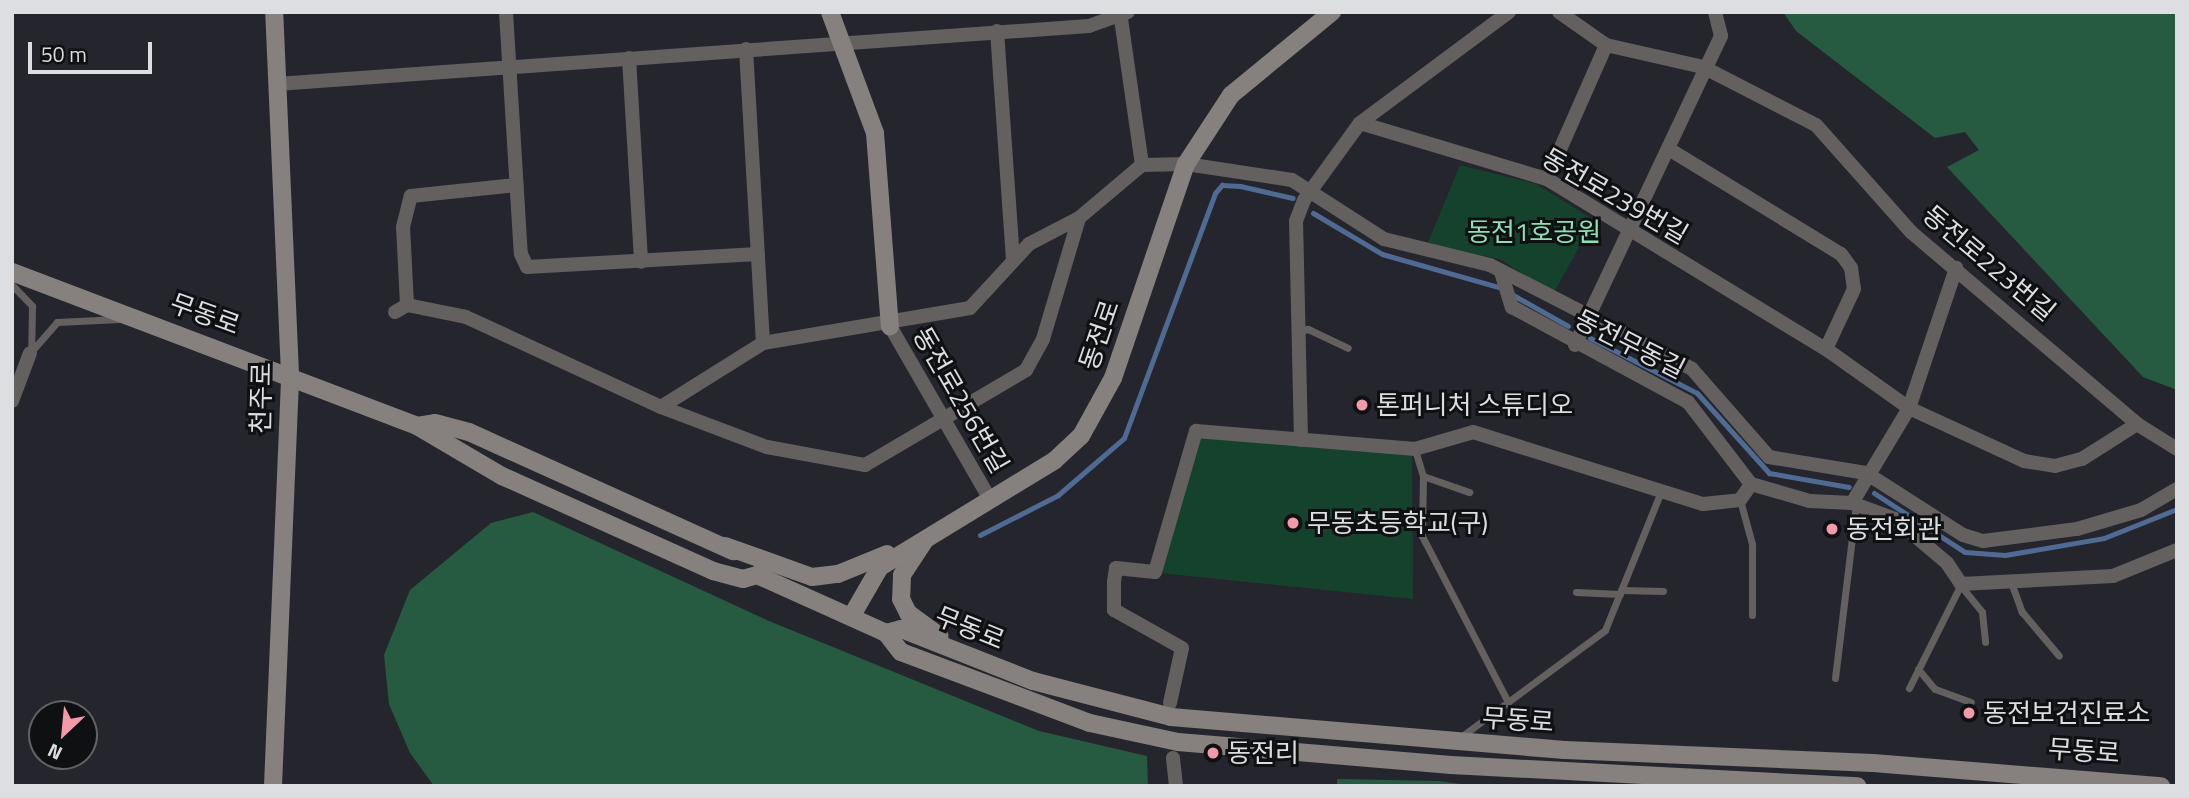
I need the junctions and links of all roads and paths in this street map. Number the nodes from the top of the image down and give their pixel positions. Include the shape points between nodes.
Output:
1 (274, 12) edge
2 (506, 12) edge
3 (830, 12) edge
4 (1332, 12) edge
5 (1509, 12) edge
6 (1559, 12) edge
7 (1715, 12) edge
8 (1123, 14) edge
9 (997, 31) junction
10 (842, 42) junction
11 (1606, 45) junction
12 (746, 49) junction
13 (629, 58) junction
14 (509, 66) junction
15 (1703, 67) junction
16 (277, 84) junction
17 (1360, 123) junction
18 (1672, 150) junction
19 (1186, 163) junction
20 (1142, 165) junction
21 (1547, 179) junction
22 (516, 185) junction
23 (1310, 189) junction
24 (1080, 218) junction
25 (1630, 232) junction
26 (758, 254) junction
27 (1013, 259) junction
28 (641, 262) junction
29 (1956, 268) junction
30 (1496, 269) junction
31 (12, 272) edge
32 (12, 285) edge
33 (1586, 317) junction
34 (148, 321) junction
35 (890, 326) junction
36 (1298, 331) junction
37 (763, 343) junction
38 (1574, 345) junction
39 (1348, 348) dead end
40 (1826, 349) junction
41 (30, 353) junction
42 (289, 374) junction
43 (12, 401) edge
44 (661, 407) junction
45 (1909, 408) junction
46 (947, 419) junction
47 (2137, 424) junction
48 (417, 426) junction
49 (1301, 440) junction
50 (1415, 449) junction
51 (2177, 449) edge
52 (1866, 473) junction
53 (1423, 476) junction
54 (1751, 484) junction
55 (2177, 489) edge
56 (1469, 492) dead end
57 (1660, 494) junction
58 (990, 499) junction
59 (1740, 500) junction
60 (1854, 504) junction
61 (930, 533) junction
62 (725, 546) junction
63 (2177, 550) edge
64 (757, 575) junction
65 (1961, 585) junction
66 (2012, 585) junction
67 (1576, 592) dead end
68 (1620, 592) junction
69 (1663, 592) dead end
70 (1752, 615) dead end
71 (850, 617) junction
72 (886, 634) junction
73 (1985, 642) dead end
74 (2059, 656) dead end
75 (969, 657) junction
76 (1918, 669) junction
77 (1835, 678) dead end
78 (1909, 688) dead end
79 (1508, 702) junction
80 (1971, 702) dead end
81 (1170, 703) dead end
82 (1453, 742) junction
83 (1172, 758) dead end
84 (273, 786) edge
85 (1176, 786) edge
86 (1857, 786) edge
87 (2161, 786) edge

1 - 16 main road, 천주로
2 - 14 street
3 - 10 main road
4 - 19 main road, 동전로 via 1231,95
5 - 17 street
6 - 11 street, 동전로223번길
7 - 15 street via 1721,36
8 - 9 street
8 - 20 street
9 - 10 street
9 - 27 street
10 - 12 street
10 - 35 main road via 875,133
11 - 15 street, 동전로223번길
11 - 21 street
12 - 13 street
12 - 26 street
13 - 14 street
13 - 28 street
14 - 16 street
14 - 22 street
15 - 18 street
15 - 29 street, 동전로223번길 via 1816,125 1911,232
16 - 42 main road, 천주로
17 - 21 street, 동전로239번길
17 - 23 street
18 - 25 street
18 - 40 street via 1841,254 1854,289
19 - 20 street
19 - 23 street via 1272,175
19 - 58 main road, 동전로 via 1098,412 1070,450
20 - 24 street
21 - 25 street, 동전로239번길
22 - 28 street via 527,267
22 - 44 street via 411,196 403,227 401,309 494,328
23 - 30 street via 1384,239
23 - 36 street via 1296,221
24 - 27 street via 1049,231
24 - 46 street via 1035,358 1015,378
25 - 33 street
25 - 40 street, 동전로239번길
26 - 28 street
26 - 37 street
27 - 35 street via 971,308
29 - 45 street
29 - 47 street, 동전로223번길
30 - 33 street
30 - 38 street, 동전무동길 via 1512,307
31 - 34 main road, 무동로
32 - 41 lane via 32,306
33 - 38 street
33 - 52 street via 1692,369 1769,457
34 - 41 lane via 70,318 45,331
34 - 42 main road, 무동로
35 - 37 street
35 - 46 street, 동전로256번길
36 - 39 lane via 1308,329
36 - 49 street
37 - 44 street
38 - 54 street, 동전무동길 via 1688,402
40 - 45 street, 동전로239번길
41 - 43 street
42 - 48 main road, 무동로
42 - 84 main road, 천주로
44 - 46 street via 767,447 849,465 865,465
45 - 47 street, 동전로239번길 via 2024,461 2055,466 2082,459
45 - 52 street
46 - 58 street, 동전로256번길
47 - 51 street, 동전로223번길
48 - 62 main road, 무동로 via 435,423 469,432
48 - 64 main road, 무동로 via 502,476 713,571
49 - 50 street
49 - 81 street via 1196,432 1155,572 1116,568 1114,610 1182,648
50 - 53 lane
50 - 57 street via 1473,432 1490,434
52 - 55 street via 1963,535 1983,541 2077,528 2141,510
52 - 60 street
53 - 56 lane
53 - 79 lane via 1422,536
54 - 59 street
54 - 60 street via 1810,501
57 - 59 street via 1703,504
57 - 68 lane
58 - 61 main road, 동전로
59 - 70 lane via 1752,544
60 - 65 street via 1910,529
60 - 77 lane via 1843,572
61 - 62 main road via 854,569 822,577
61 - 71 main road, 동전로 via 880,567
61 - 75 main road via 902,575 901,599 908,613
62 - 64 main road, 무동로
63 - 66 street via 2113,576
64 - 71 main road, 무동로
65 - 66 street
65 - 73 lane via 1982,612
65 - 76 lane
66 - 74 lane via 2022,612
67 - 68 lane
68 - 69 lane
68 - 79 lane via 1605,630
71 - 72 main road, 무동로
72 - 75 main road, 무동로 via 901,629
72 - 86 main road, 무동로 via 901,652 1035,707 1178,742 1451,765
75 - 82 main road, 무동로 via 1103,704 1171,717
76 - 78 lane
76 - 80 lane via 1935,689
79 - 82 lane
82 - 87 main road, 무동로
83 - 85 street

